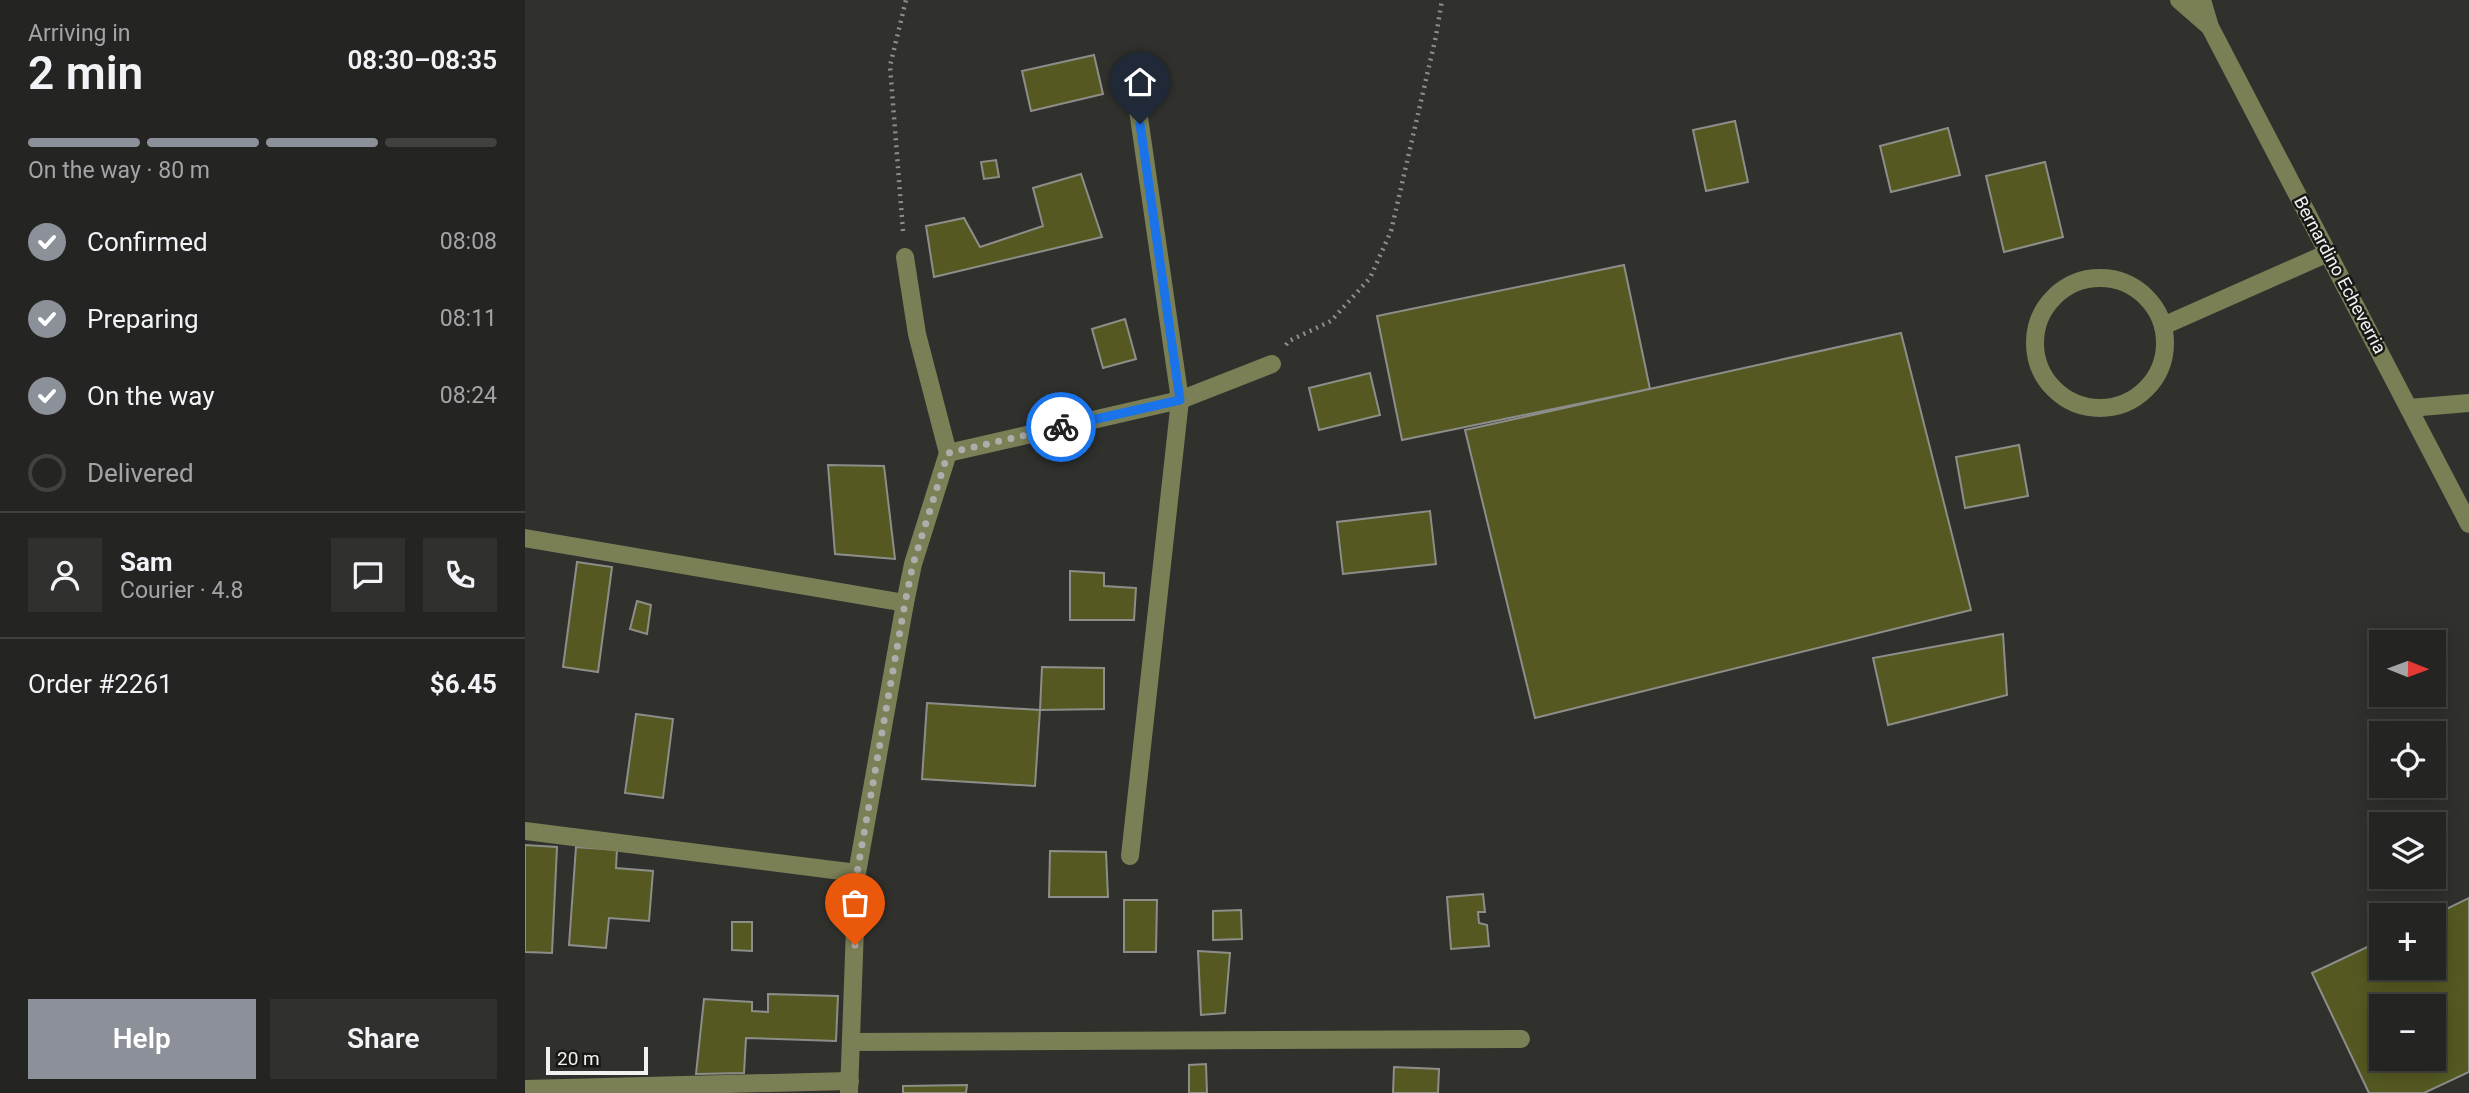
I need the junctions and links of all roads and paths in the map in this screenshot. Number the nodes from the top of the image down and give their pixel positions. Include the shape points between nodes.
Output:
1 (906, 0) edge
2 (1442, 0) edge
3 (2179, 0) edge
4 (2202, 0) edge
5 (2210, 27) junction
6 (1132, 69) dead end
7 (2328, 253) junction
8 (905, 257) joint
9 (2163, 326) junction
10 (1272, 364) joint
11 (1180, 400) junction
12 (2469, 403) edge
13 (2409, 408) junction
14 (948, 453) junction
15 (2469, 524) edge
16 (525, 538) edge
17 (905, 603) junction
18 (525, 831) edge
19 (1130, 856) dead end
20 (857, 873) junction
21 (1521, 1039) dead end
22 (851, 1042) junction
23 (849, 1087) edge
24 (525, 1089) edge

1 - 8 path via 891,66
2 - 10 path via 1391,231 1370,278 1331,321 1289,341
3 - 5 street
4 - 5 street
5 - 7 street, Bernardino Echeverria
6 - 11 street
7 - 9 street
7 - 13 street, Bernardino Echeverria
8 - 14 street via 917,334
9 - 9 street via 2144,294 2111,278 2092,278 2059,292 2046,306 2036,341 2038,360 2045,377 2072,401 2089,407 2117,405 2141,393 2154,379 2162,362
10 - 11 street
11 - 14 street
11 - 19 street
12 - 13 street
13 - 15 street, Bernardino Echeverria
14 - 17 street
16 - 17 street
17 - 20 street
18 - 20 street
20 - 22 street
21 - 22 street
22 - 23 street
23 - 24 street

